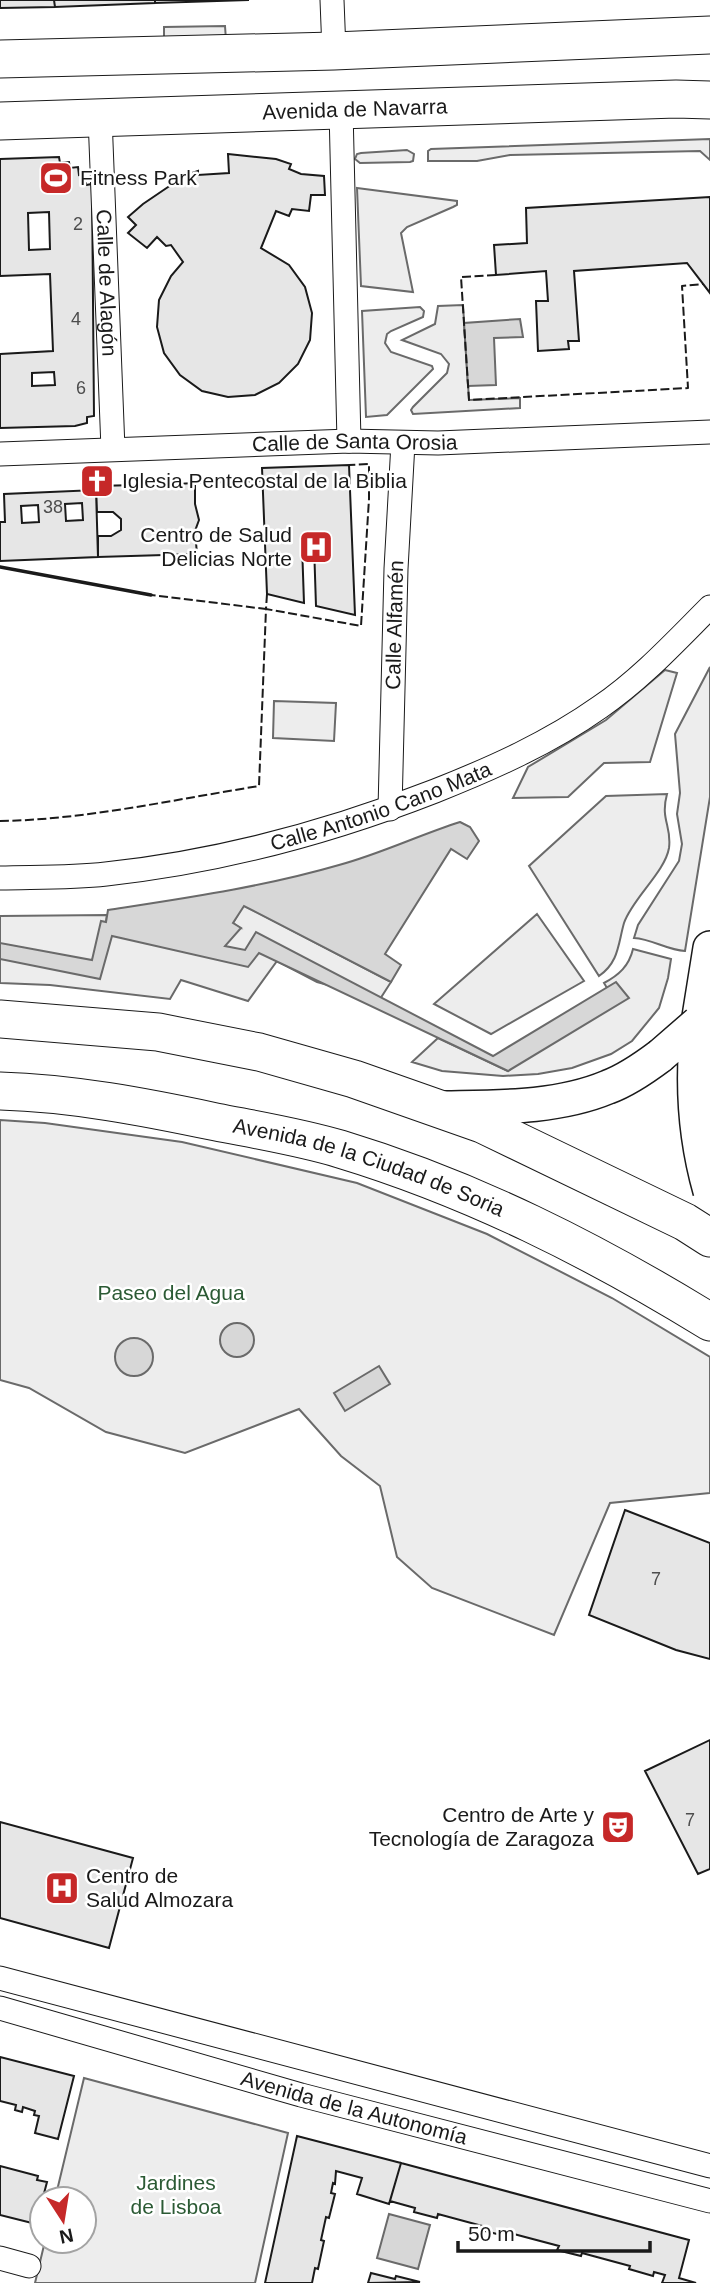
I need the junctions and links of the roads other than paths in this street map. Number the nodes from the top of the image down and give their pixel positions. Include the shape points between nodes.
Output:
1 (332, 0) edge
2 (710, 36) edge
3 (334, 51) junction
4 (0, 59) edge
5 (710, 100) edge
6 (341, 110) junction
7 (100, 117) junction
8 (0, 121) edge
9 (710, 432) edge
10 (349, 442) junction
11 (403, 443) junction
12 (113, 449) junction
13 (0, 454) edge
14 (710, 607) edge
15 (390, 809) junction
16 (0, 878) edge
17 (710, 948) edge
18 (704, 1019) edge
19 (0, 1020) edge
20 (0, 1091) edge
21 (441, 1108) junction
22 (710, 1191) edge
23 (710, 1238) edge
24 (710, 1322) edge
25 (0, 1978) edge
26 (0, 2008) edge
27 (710, 2166) edge
28 (710, 2201) edge
29 (0, 2258) edge
30 (29, 2266) dead end

1 - 3 street
2 - 3 main road
3 - 4 main road
5 - 6 main road, Avenida de Navarra
6 - 7 main road, Avenida de Navarra
6 - 10 street
7 - 8 main road, Avenida de Navarra
7 - 12 street, Calle de Alagón
9 - 11 street, Calle de Santa Orosia
10 - 11 street, Calle de Santa Orosia
10 - 12 street, Calle de Santa Orosia
11 - 15 street, Calle Alfamén
12 - 13 street, Calle de Santa Orosia
14 - 15 street, Calle Antonio Cano Mata via 603,706 566,730 497,766
15 - 16 street, Calle Antonio Cano Mata via 265,845 147,869
17 - 18 main road
18 - 21 main road, bridge via 660,1056 616,1083 581,1095 514,1105
18 - 22 main road, bridge via 695,1051 694,1103
19 - 21 main road via 158,1032 246,1049
20 - 24 main road, Avenida de la Ciudad de Soria via 148,1107 352,1153 443,1183 537,1225
21 - 23 main road via 549,1154
25 - 27 street, Avenida de la Autonomía
26 - 28 street, Avenida de la Autonomía via 301,2095
29 - 30 street

